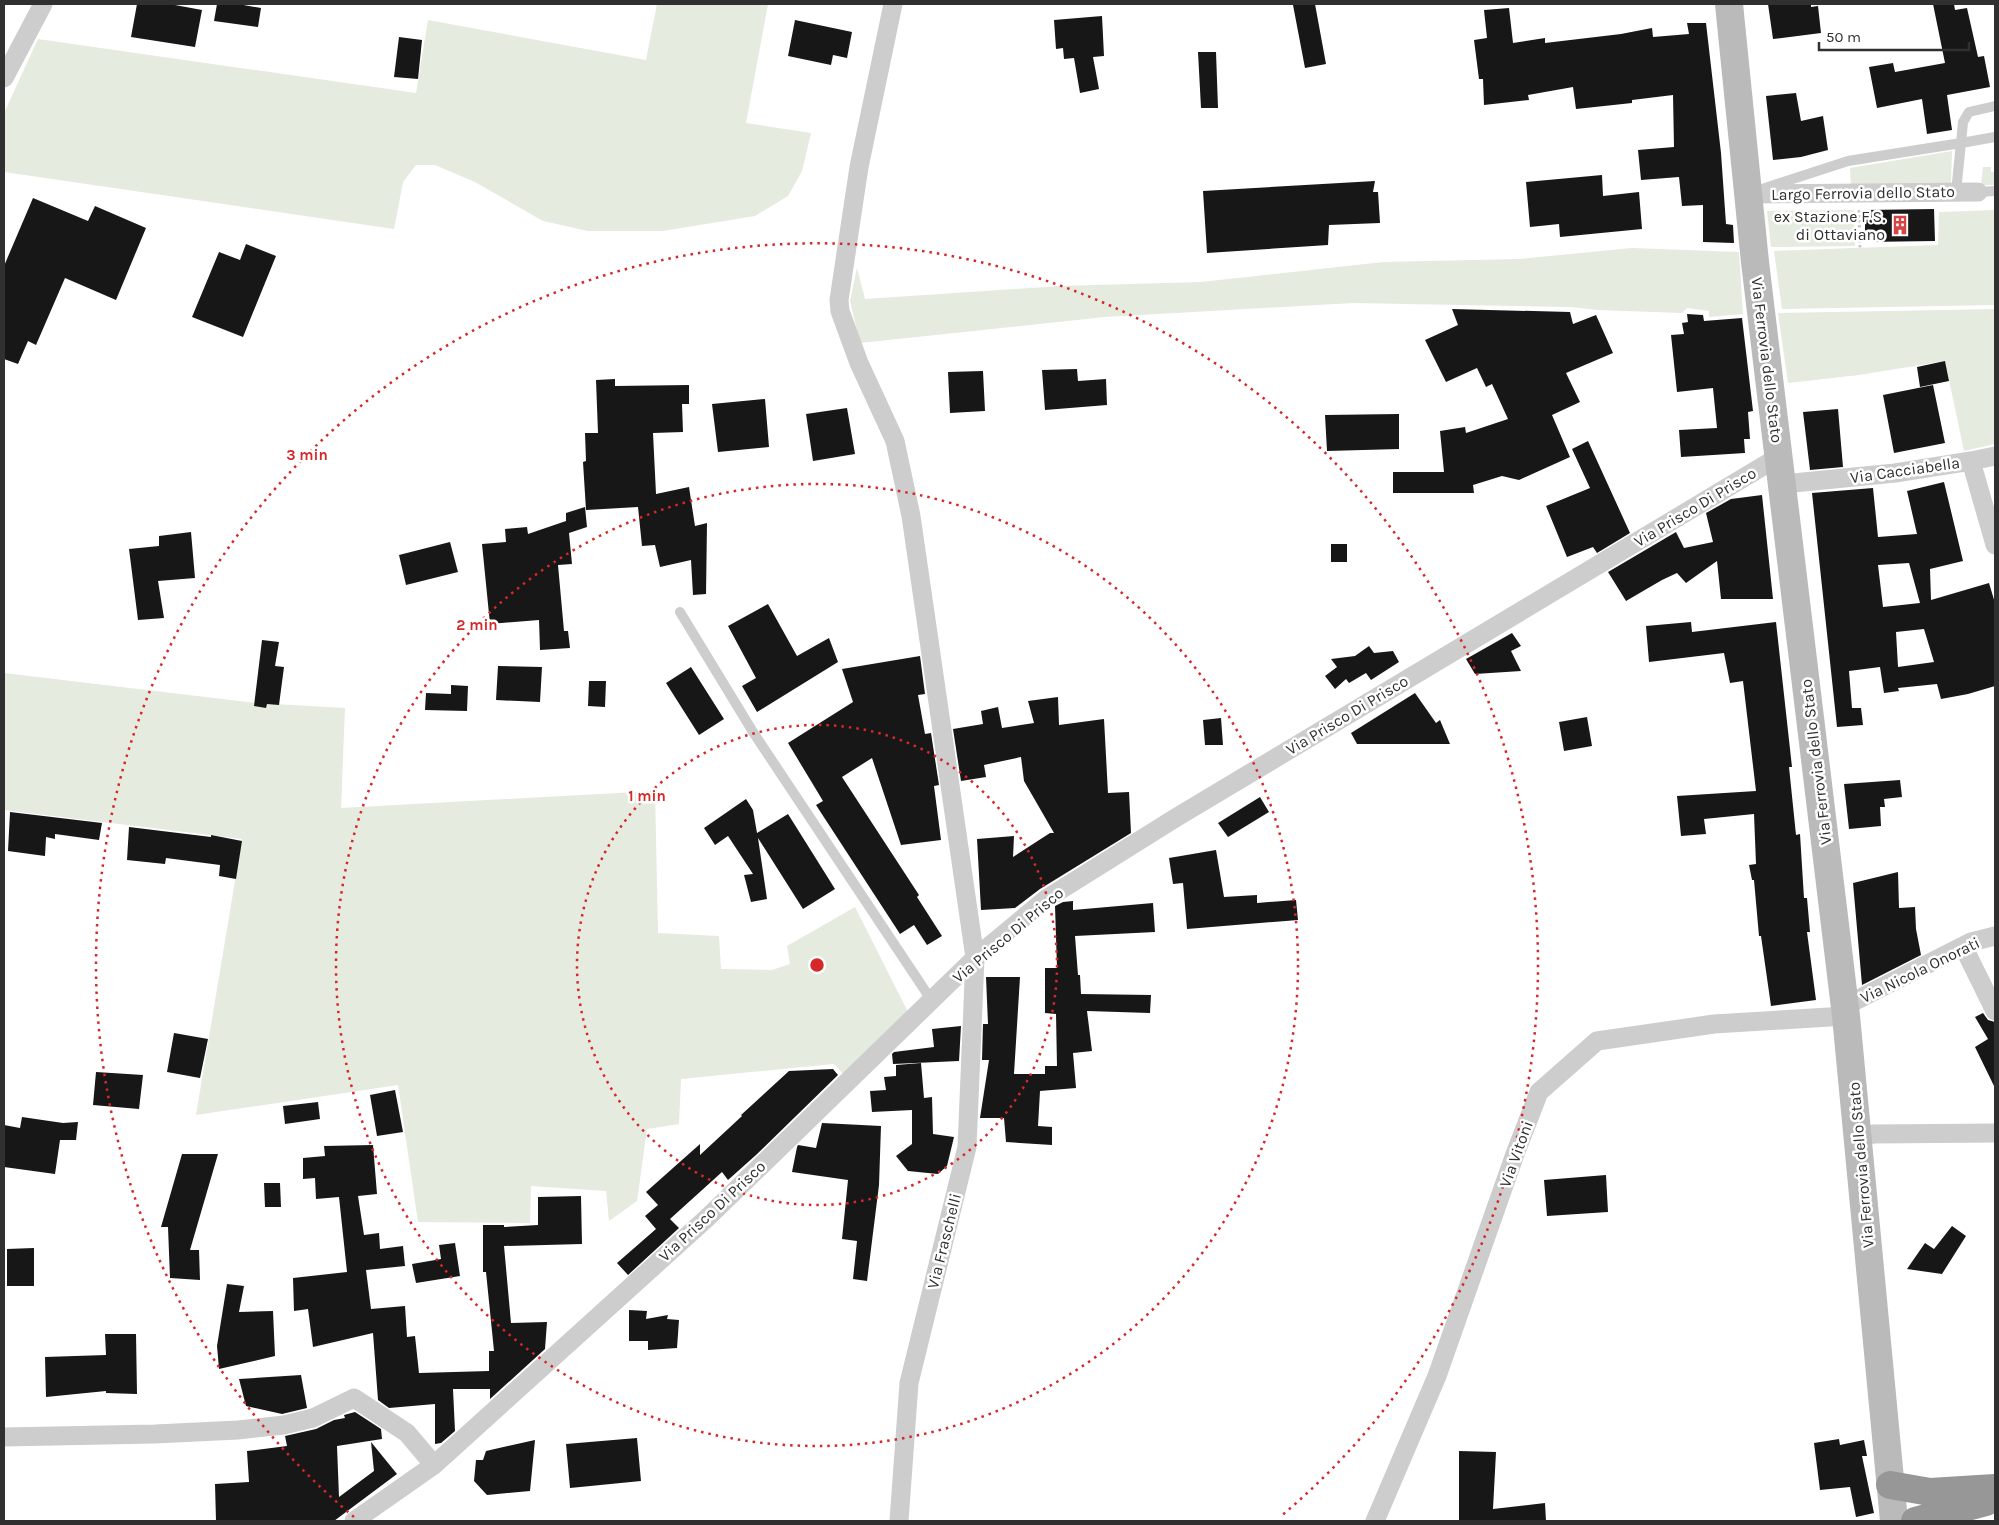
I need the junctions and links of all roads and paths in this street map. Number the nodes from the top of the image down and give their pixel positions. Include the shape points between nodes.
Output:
1 (43, 4) edge
2 (893, 4) edge
3 (1729, 4) edge
4 (4, 78) edge
5 (1995, 106) edge
6 (1995, 137) edge
7 (1961, 143) junction
8 (1987, 191) edge
9 (1956, 192) junction
10 (1748, 194) junction
11 (1859, 210) dead end
12 (1860, 250) dead end
13 (1780, 456) junction
14 (1995, 456) edge
15 (1971, 461) junction
16 (1783, 484) junction
17 (1995, 545) edge
18 (680, 612) dead end
19 (1995, 936) edge
20 (1963, 946) junction
21 (975, 958) junction
22 (932, 1001) junction
23 (1846, 1011) junction
24 (1995, 1011) edge
25 (1995, 1133) edge
26 (1859, 1136) junction
27 (4, 1437) edge
28 (434, 1465) junction
29 (1890, 1485) junction
30 (1995, 1488) edge
31 (1995, 1501) edge
32 (354, 1521) edge
33 (899, 1521) edge
34 (1375, 1521) edge
35 (1894, 1521) edge
36 (1915, 1521) edge

1 - 4 street
2 - 21 street, Via Fraschelli via 859,167 839,300 859,363 895,441 911,516
3 - 10 main road, Via Ferrovia dello Stato
5 - 7 lane via 1969,112 1963,122
6 - 7 lane
7 - 9 lane
7 - 10 lane via 1848,160
8 - 9 street, Largo Ferrovia dello Stato
9 - 10 street, Largo Ferrovia dello Stato
10 - 13 main road, Via Ferrovia dello Stato
11 - 12 path
13 - 16 main road, Via Ferrovia dello Stato
13 - 21 street, Via Prisco Di Prisco via 1176,817 1046,899
14 - 15 street
15 - 16 street, Via Cacciabella via 1895,473
15 - 17 street, Via Cacciabella
16 - 23 main road, Via Ferrovia dello Stato
18 - 22 lane via 753,732
19 - 20 street, Via Nicola Onorati
20 - 23 street, Via Nicola Onorati
20 - 24 street
21 - 22 street, Via Prisco Di Prisco
21 - 33 street, Via Fraschelli via 967,1147 909,1382
22 - 28 street, Via Prisco Di Prisco via 707,1218
23 - 26 main road, Via Ferrovia dello Stato
23 - 34 street, Via Vitoni via 1714,1024 1597,1041 1539,1092 1437,1376
25 - 26 street
26 - 29 main road, Via Ferrovia dello Stato
27 - 28 street via 164,1434 284,1425 313,1418 354,1398 407,1434
28 - 32 street, Via Prisco Di Prisco
29 - 30 highway via 1930,1492
29 - 35 main road, Via Ferrovia dello Stato
31 - 36 highway

